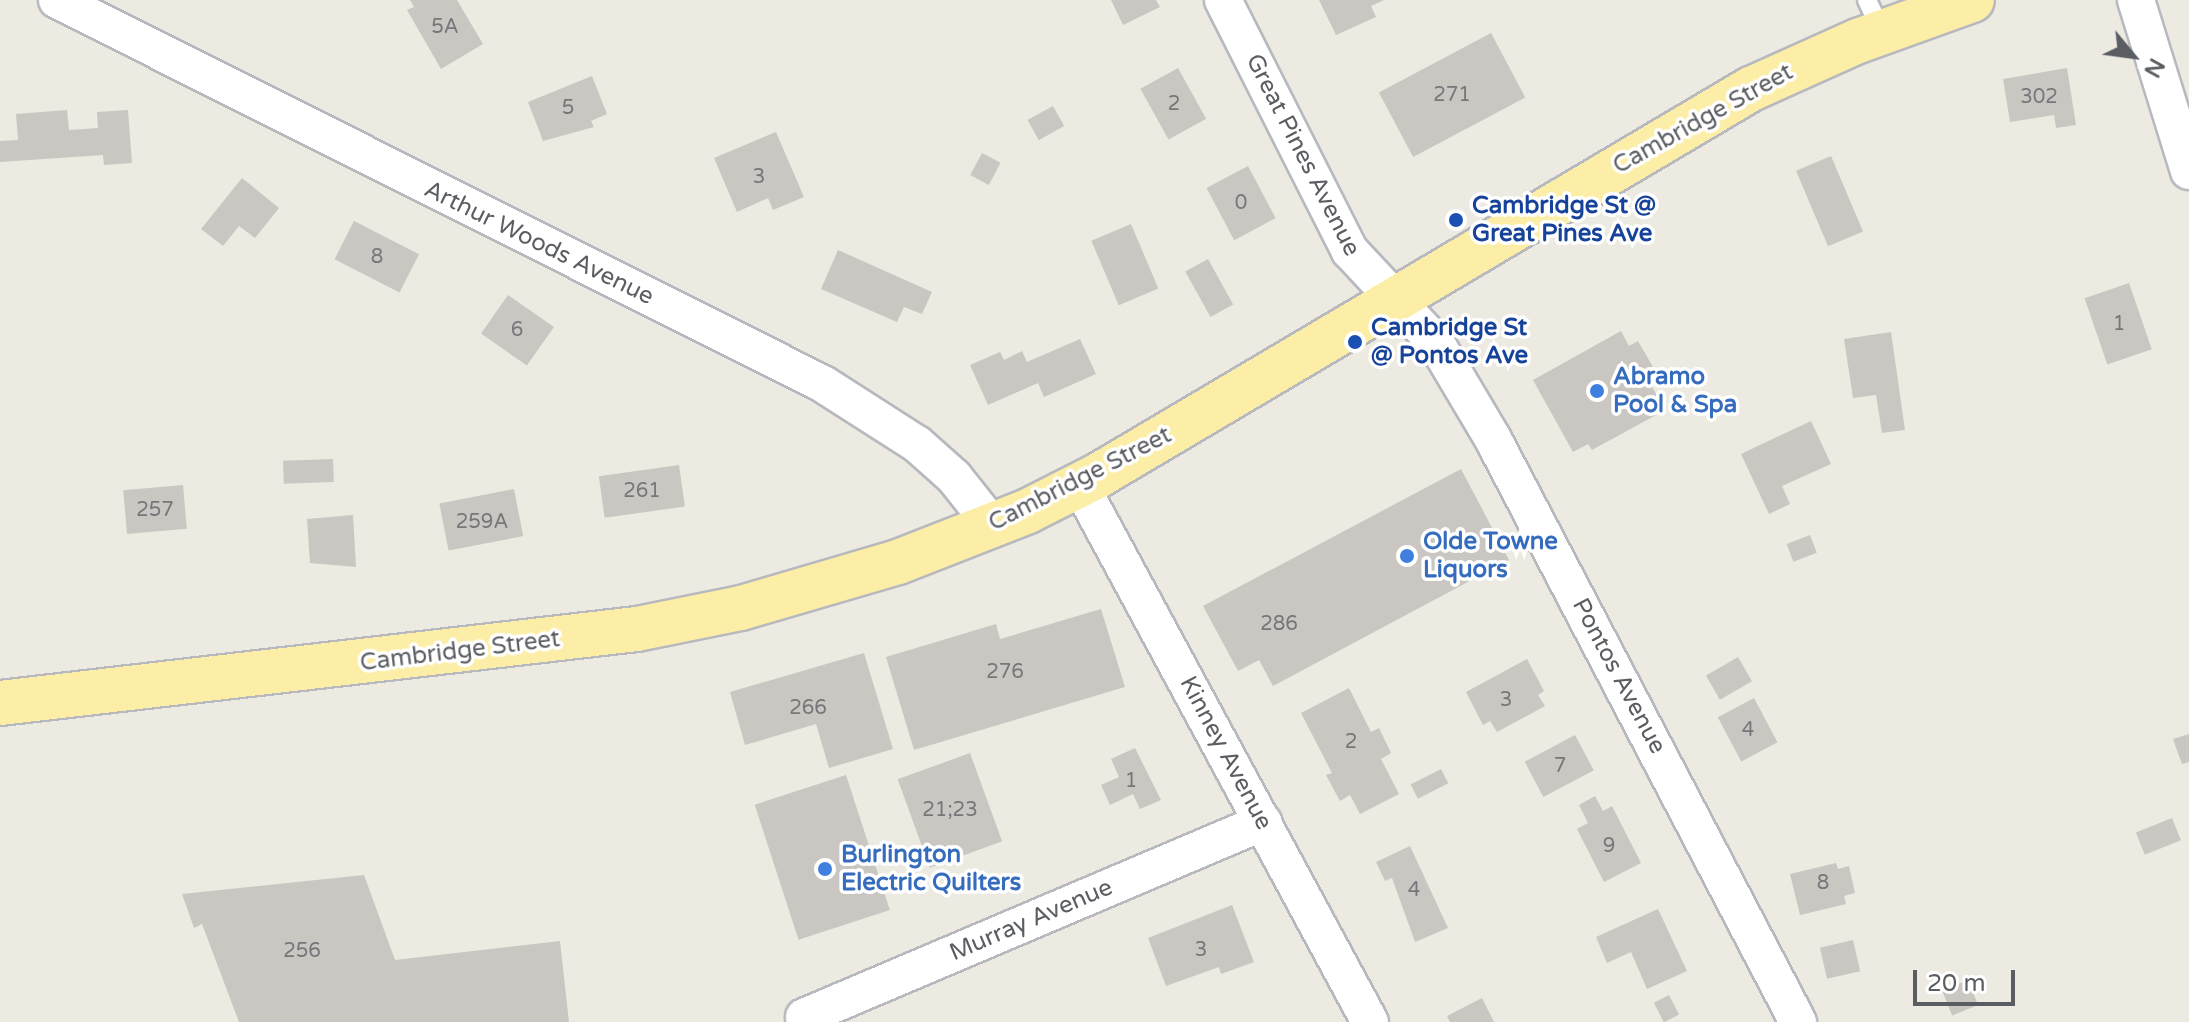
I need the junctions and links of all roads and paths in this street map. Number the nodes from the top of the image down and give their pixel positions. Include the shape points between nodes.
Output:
1 (57, 0) edge
2 (1223, 0) edge
3 (1972, 0) edge
4 (2136, 0) edge
5 (1874, 16) edge
6 (2189, 171) edge
7 (1395, 301) junction
8 (1080, 485) junction
9 (992, 525) junction
10 (0, 703) edge
11 (1263, 822) junction
12 (805, 1020) edge
13 (1370, 1022) edge
14 (1798, 1022) edge

1 - 9 street, Arthur Woods Avenue via 823,384 917,444 954,477
2 - 7 street, Great Pines Avenue via 1345,243
3 - 5 main road, Cambridge Street
4 - 6 street
5 - 7 main road, Cambridge Street
7 - 8 main road, Cambridge Street
7 - 14 street, Pontos Avenue via 1436,343 1493,439
8 - 9 main road, Cambridge Street
8 - 11 street, Kinney Avenue
9 - 10 main road, Cambridge Street via 841,581 691,620 399,660
11 - 12 street, Murray Avenue
11 - 13 street, Kinney Avenue

